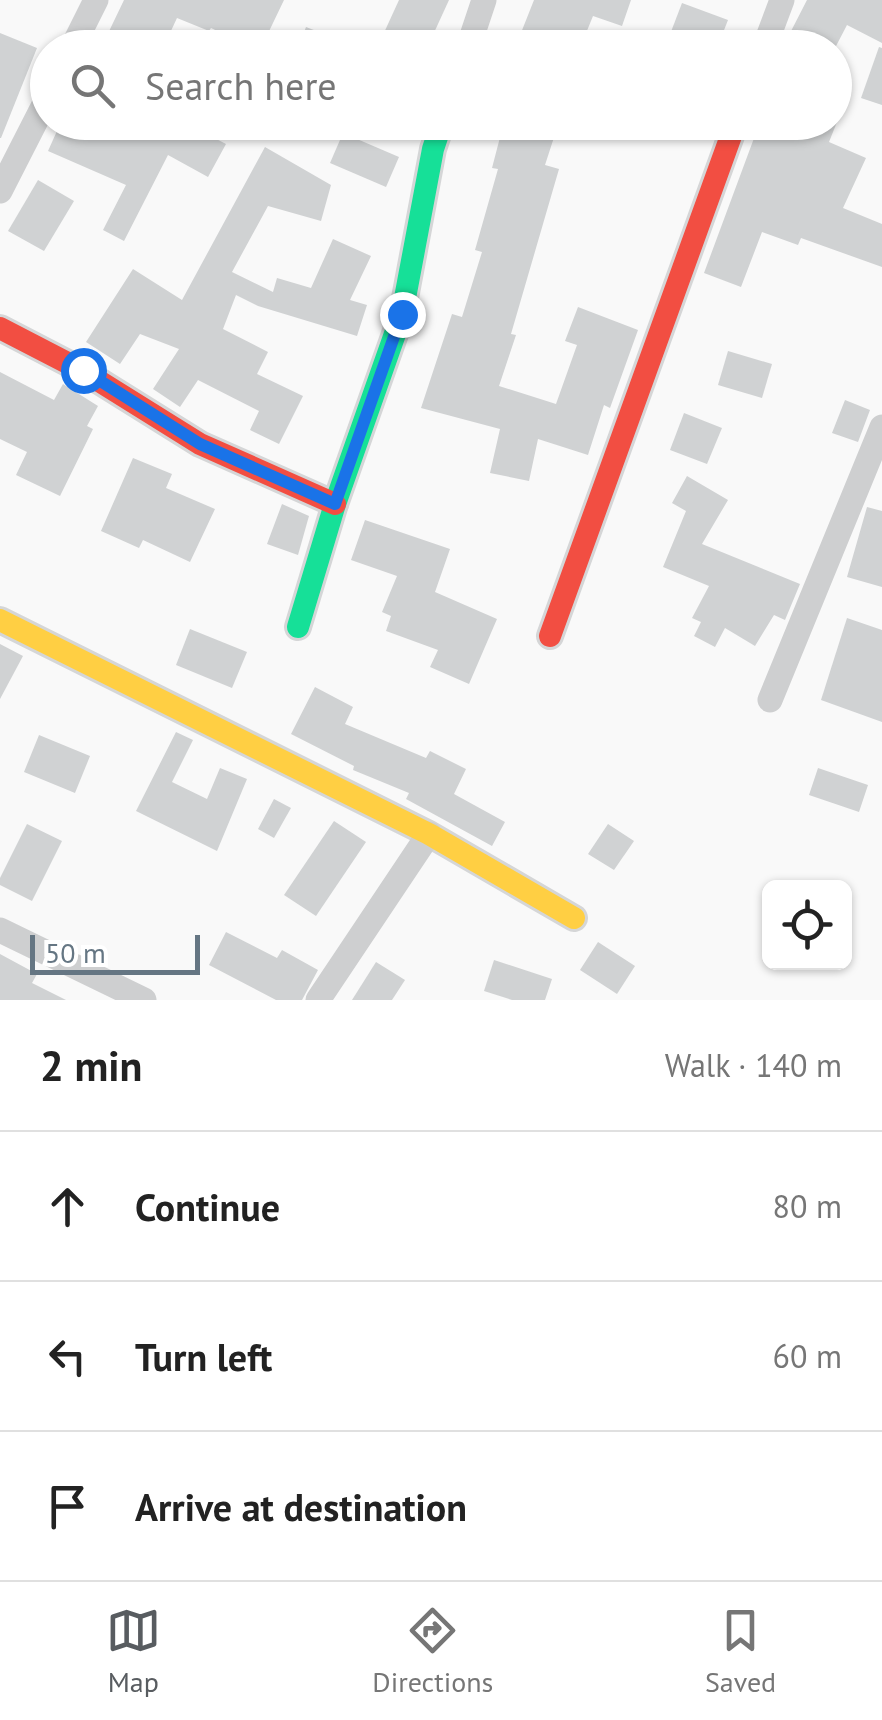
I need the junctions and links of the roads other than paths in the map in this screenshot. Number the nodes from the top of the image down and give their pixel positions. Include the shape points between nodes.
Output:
1 (96, 0) edge
2 (484, 0) edge
3 (782, 0) edge
4 (81, 30) edge
5 (474, 30) edge
6 (771, 30) edge
7 (30, 132) edge
8 (436, 140) edge
9 (729, 140) edge
10 (0, 191) edge
11 (0, 328) edge
12 (882, 427) edge
13 (335, 504) junction
14 (0, 620) edge
15 (298, 627) dead end
16 (550, 636) dead end
17 (770, 700) dead end
18 (429, 834) junction
19 (574, 918) dead end
20 (0, 930) edge
21 (144, 1000) edge
22 (318, 1000) edge

1 - 4 street
2 - 5 street
3 - 6 street
7 - 10 street
8 - 13 street via 402,314
9 - 16 street
11 - 13 street via 83,370 200,444
12 - 17 street
13 - 15 street
14 - 18 street
18 - 19 street
18 - 22 street
20 - 21 street

